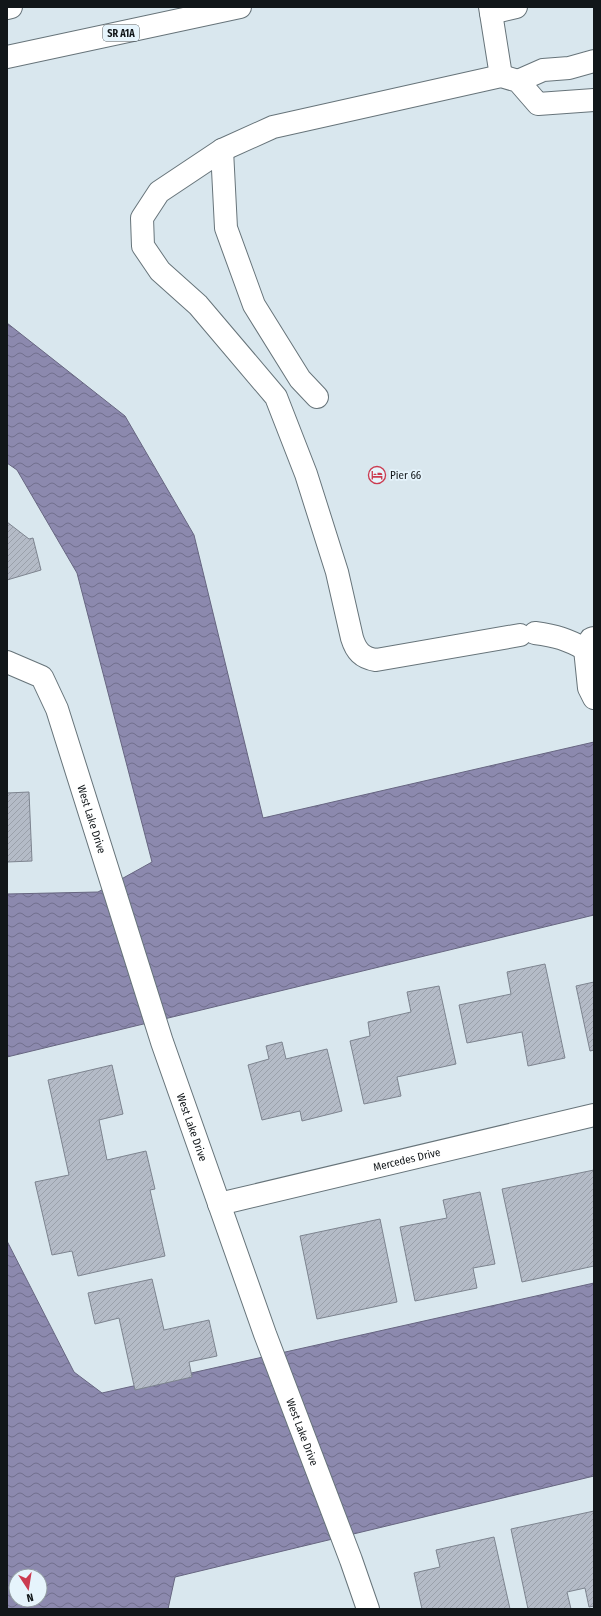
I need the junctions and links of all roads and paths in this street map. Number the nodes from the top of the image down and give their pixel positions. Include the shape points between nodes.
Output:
1 (11, 7) edge
2 (240, 7) edge
3 (516, 7) edge
4 (7, 8) edge
5 (491, 10) edge
6 (7, 57) edge
7 (594, 61) edge
8 (510, 79) junction
9 (594, 100) edge
10 (222, 150) junction
11 (317, 397) dead end
12 (589, 644) edge
13 (7, 662) edge
14 (594, 698) edge
15 (594, 1115) edge
16 (219, 1204) junction
17 (368, 1609) edge

1 - 4 street
2 - 6 street, SR A1A
3 - 5 street
5 - 8 street
7 - 8 street
8 - 9 street via 538,104
8 - 10 street via 273,126
10 - 11 street via 226,228 254,305 300,379
10 - 12 street via 159,192 142,218 143,246 160,271 198,305 276,398 306,474 336,572 354,645 360,654 367,659 376,660 528,634 562,637
12 - 14 street via 589,688
13 - 16 street, West Lake Drive via 42,677 57,709 162,1042
15 - 16 street, Mercedes Drive
16 - 17 street, West Lake Drive

